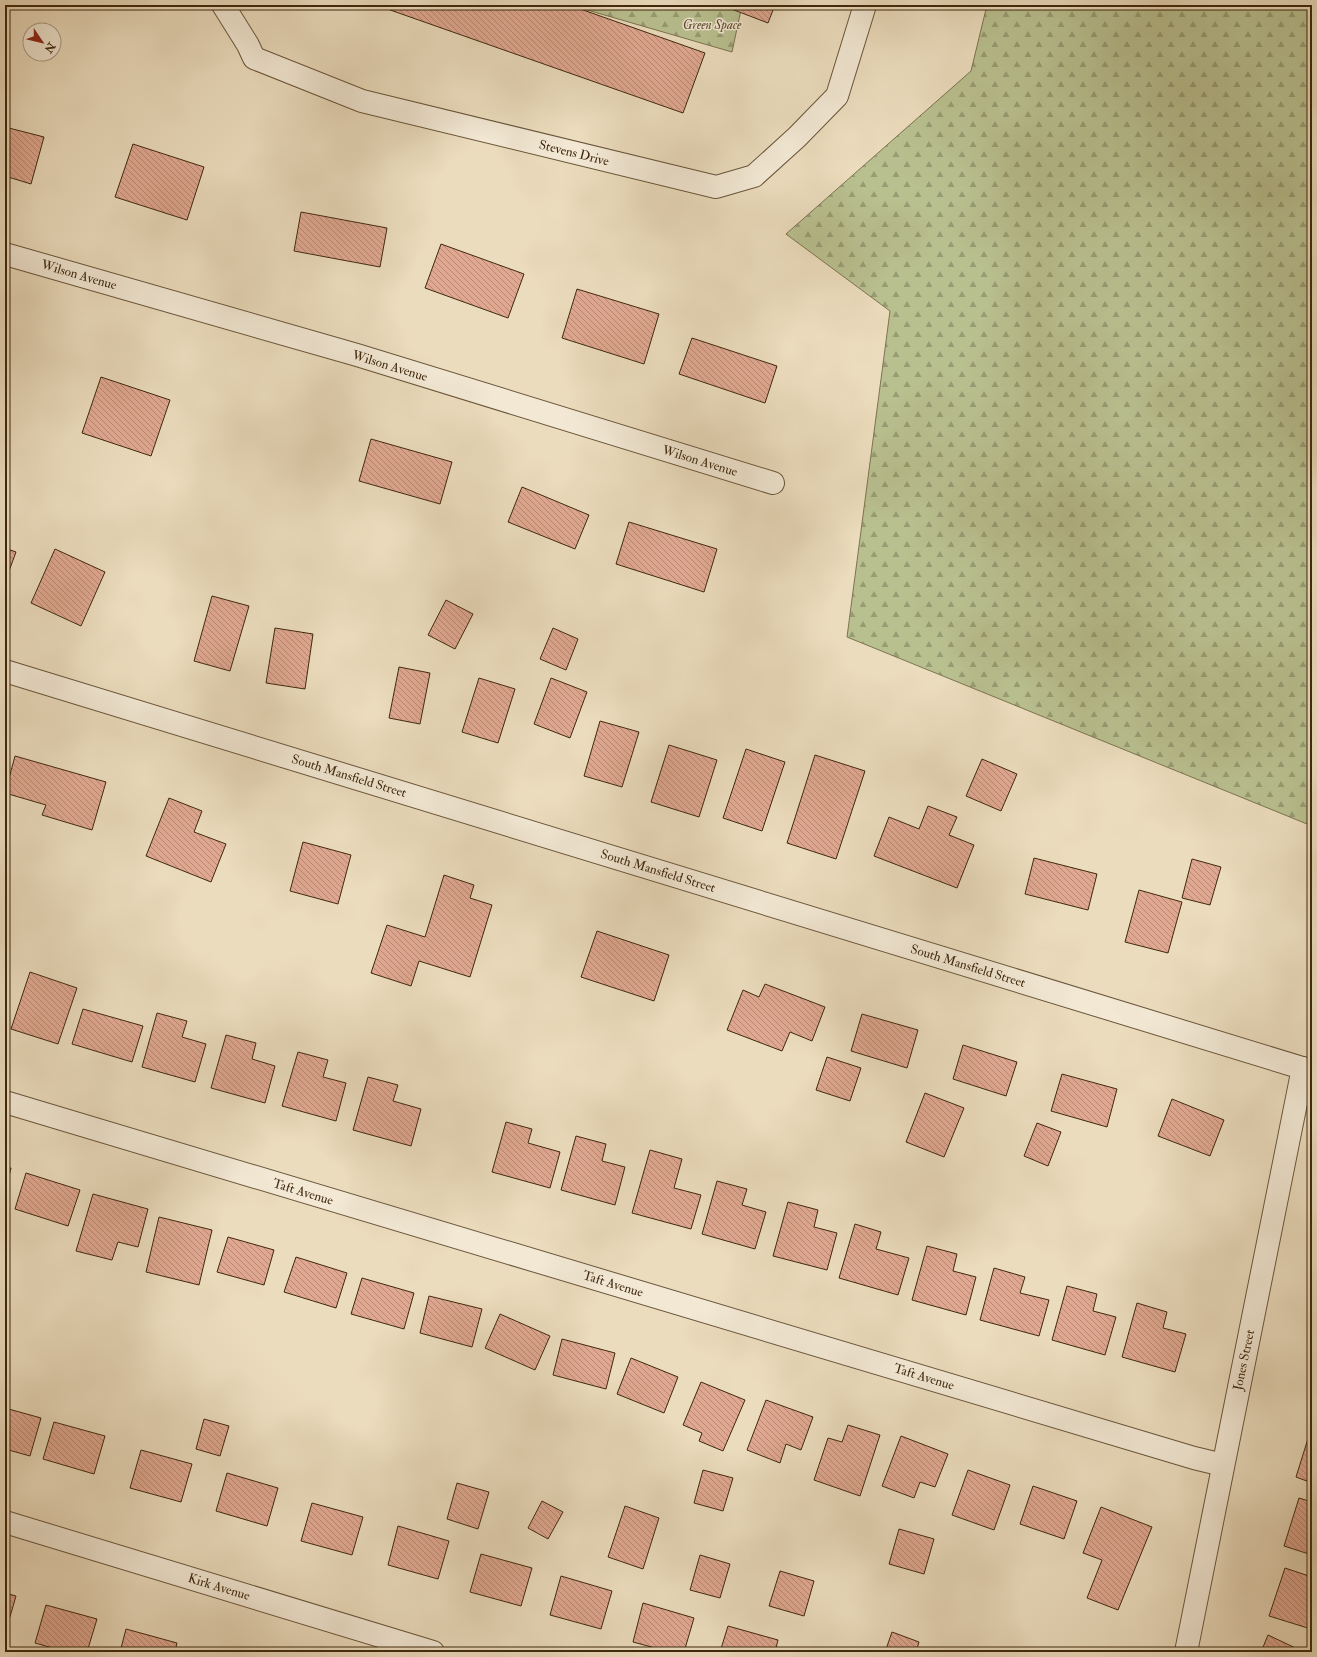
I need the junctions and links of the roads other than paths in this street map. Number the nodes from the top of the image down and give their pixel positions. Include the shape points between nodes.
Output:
1 (223, 5) edge
2 (864, 5) edge
3 (5, 254) edge
4 (773, 484) dead end
5 (5, 672) edge
6 (1308, 1070) edge
7 (5, 1102) edge
8 (1222, 1464) junction
9 (5, 1522) edge
10 (433, 1652) edge
11 (1186, 1652) edge

1 - 2 street, Stevens Drive via 254,58 362,101 716,187 754,176 837,96
3 - 4 street, Wilson Avenue via 357,355
5 - 6 street, South Mansfield Street
6 - 8 street, Jones Street
7 - 8 street, Taft Avenue via 1171,1452
8 - 11 street, Jones Street
9 - 10 street, Kirk Avenue

